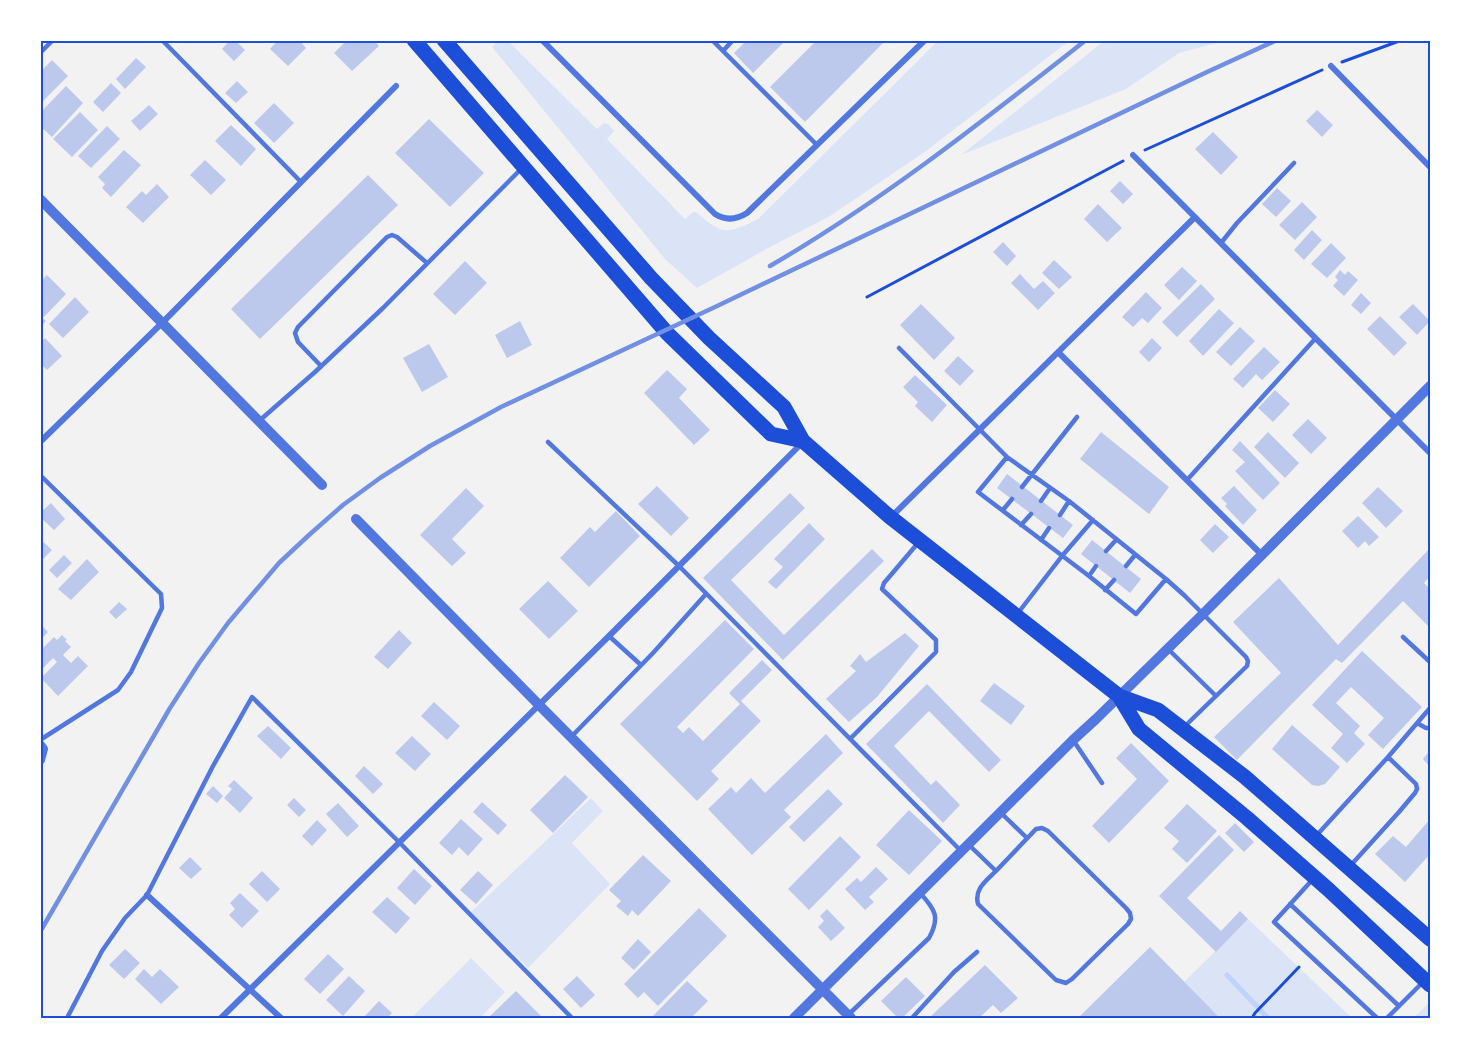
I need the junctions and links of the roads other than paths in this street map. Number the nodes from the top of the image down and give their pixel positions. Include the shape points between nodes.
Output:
1 (53, 40) edge
2 (162, 40) edge
3 (414, 40) edge
4 (444, 40) edge
5 (542, 40) edge
6 (712, 40) edge
7 (733, 40) edge
8 (925, 40) edge
9 (723, 51) junction
10 (40, 52) edge
11 (1331, 66) dead end
12 (396, 86) dead end
13 (817, 145) junction
14 (1133, 155) dead end
15 (1294, 163) dead end
16 (523, 166) junction
17 (1431, 167) edge
18 (301, 182) junction
19 (40, 199) edge
20 (1195, 217) junction
21 (1221, 243) junction
22 (427, 263) junction
23 (162, 323) junction
24 (1316, 339) junction
25 (899, 348) dead end
26 (1058, 352) junction
27 (321, 366) junction
28 (1431, 386) edge
29 (1077, 417) dead end
30 (1397, 419) junction
31 (259, 421) junction
32 (980, 429) junction
33 (803, 441) junction
34 (40, 442) edge
35 (548, 442) dead end
36 (1431, 453) edge
37 (1007, 457) junction
38 (40, 475) edge
39 (1032, 475) junction
40 (1187, 480) junction
41 (322, 485) dead end
42 (1022, 487) dead end
43 (1050, 488) junction
44 (1012, 499) dead end
45 (1041, 501) dead end
46 (1069, 501) junction
47 (1003, 510) junction
48 (1031, 514) dead end
49 (1060, 515) dead end
50 (890, 517) junction
51 (356, 519) dead end
52 (1093, 520) junction
53 (1021, 525) junction
54 (1049, 528) dead end
55 (1041, 540) junction
56 (1116, 540) junction
57 (921, 541) junction
58 (1106, 551) dead end
59 (1136, 555) junction
60 (1262, 555) junction
61 (1062, 556) junction
62 (679, 566) junction
63 (1096, 566) dead end
64 (1126, 566) dead end
65 (1089, 576) junction
66 (1166, 579) junction
67 (1114, 580) dead end
68 (1105, 590) junction
69 (706, 594) junction
70 (1203, 614) junction
71 (1016, 616) junction
72 (609, 636) junction
73 (1403, 637) dead end
74 (1168, 649) junction
75 (1431, 662) edge
76 (641, 665) junction
77 (1119, 696) junction
78 (1216, 696) junction
79 (539, 705) junction
80 (1431, 708) edge
81 (1417, 723) junction
82 (1431, 728) edge
83 (1182, 729) junction
84 (571, 738) junction
85 (850, 739) junction
86 (40, 740) edge
87 (1073, 740) junction
88 (40, 745) edge
89 (1388, 757) junction
90 (40, 760) edge
91 (1101, 783) dead end
92 (1001, 813) junction
93 (1315, 837) junction
94 (1027, 838) junction
95 (399, 842) junction
96 (965, 849) junction
97 (1349, 867) junction
98 (996, 871) junction
99 (1315, 877) junction
100 (920, 893) junction
101 (147, 894) junction
102 (1290, 904) junction
103 (1431, 939) edge
104 (977, 952) dead end
105 (1428, 983) edge
106 (251, 989) junction
107 (822, 990) junction
108 (1399, 1006) junction
109 (849, 1017) edge
110 (67, 1018) edge
111 (221, 1018) edge
112 (281, 1018) edge
113 (572, 1018) edge
114 (794, 1018) edge
115 (912, 1018) edge
116 (1377, 1018) edge
117 (1386, 1018) edge

1 - 10 lane
2 - 18 lane
3 - 16 main road
4 - 33 main road via 651,278 784,407
5 - 13 street via 725,220 747,213
6 - 9 lane
7 - 9 lane
8 - 13 street
9 - 13 lane
11 - 17 street
12 - 18 street
14 - 20 street
15 - 21 lane
16 - 22 lane
16 - 33 main road via 668,333 715,380 771,434
18 - 23 street
19 - 23 street
20 - 21 street
20 - 26 street
21 - 24 street
22 - 27 lane
22 - 27 lane via 397,237 387,237 297,327 298,342
23 - 31 street
23 - 34 street
24 - 30 street
24 - 40 lane
25 - 32 lane
26 - 32 street
26 - 40 street
27 - 31 lane
28 - 30 street
29 - 39 lane
30 - 36 street
30 - 60 street
31 - 41 street
32 - 37 lane
32 - 50 street
33 - 50 main road
33 - 62 street
35 - 62 lane
37 - 39 lane
37 - 47 lane via 978,492
38 - 86 lane via 160,594 162,608 118,690
39 - 42 lane
39 - 43 lane
40 - 60 street
43 - 45 lane
43 - 46 lane
44 - 47 lane
46 - 49 lane
46 - 52 lane
47 - 53 lane
48 - 53 lane
50 - 57 main road
51 - 79 street
52 - 56 lane
52 - 61 lane
53 - 55 lane
54 - 55 lane
55 - 61 lane
56 - 58 lane
56 - 59 lane
57 - 71 main road
57 - 85 lane via 882,589 936,640 936,652
59 - 64 lane
59 - 66 lane
60 - 70 street
61 - 65 lane
61 - 71 lane
62 - 69 lane
62 - 72 street
63 - 65 lane
65 - 68 lane
66 - 68 lane via 1136,614
66 - 70 lane
67 - 68 lane
69 - 76 lane
69 - 85 lane
70 - 74 street
70 - 78 lane via 1248,661
71 - 77 main road
72 - 76 lane
72 - 79 street
73 - 75 lane
74 - 77 street
74 - 78 lane
76 - 84 lane
77 - 83 main road via 1158,710
77 - 87 street
77 - 99 main road via 1139,729
78 - 83 lane
79 - 84 street
79 - 95 street
80 - 81 lane
81 - 82 lane
81 - 89 lane
83 - 93 main road
84 - 107 street
85 - 96 lane
87 - 91 lane
87 - 92 street
88 - 90 street
89 - 93 lane
89 - 97 lane via 1417,789
92 - 94 lane
92 - 96 street
93 - 97 main road
94 - 98 lane
94 - 98 lane via 1036,829 1048,831 1126,908 1131,919 1128,924 1072,979 1066,983 1056,981 978,903 977,891
95 - 101 lane via 252,697
95 - 106 street
95 - 113 lane
96 - 98 lane
96 - 100 street
97 - 103 main road
99 - 102 lane
99 - 105 main road
100 - 107 street
100 - 109 lane via 936,916 929,938
101 - 106 street
101 - 110 lane via 124,918 102,951
102 - 108 lane
102 - 116 lane via 1274,922
104 - 115 lane
105 - 108 lane
106 - 111 street
106 - 112 street
107 - 109 street
107 - 114 street
108 - 117 lane

